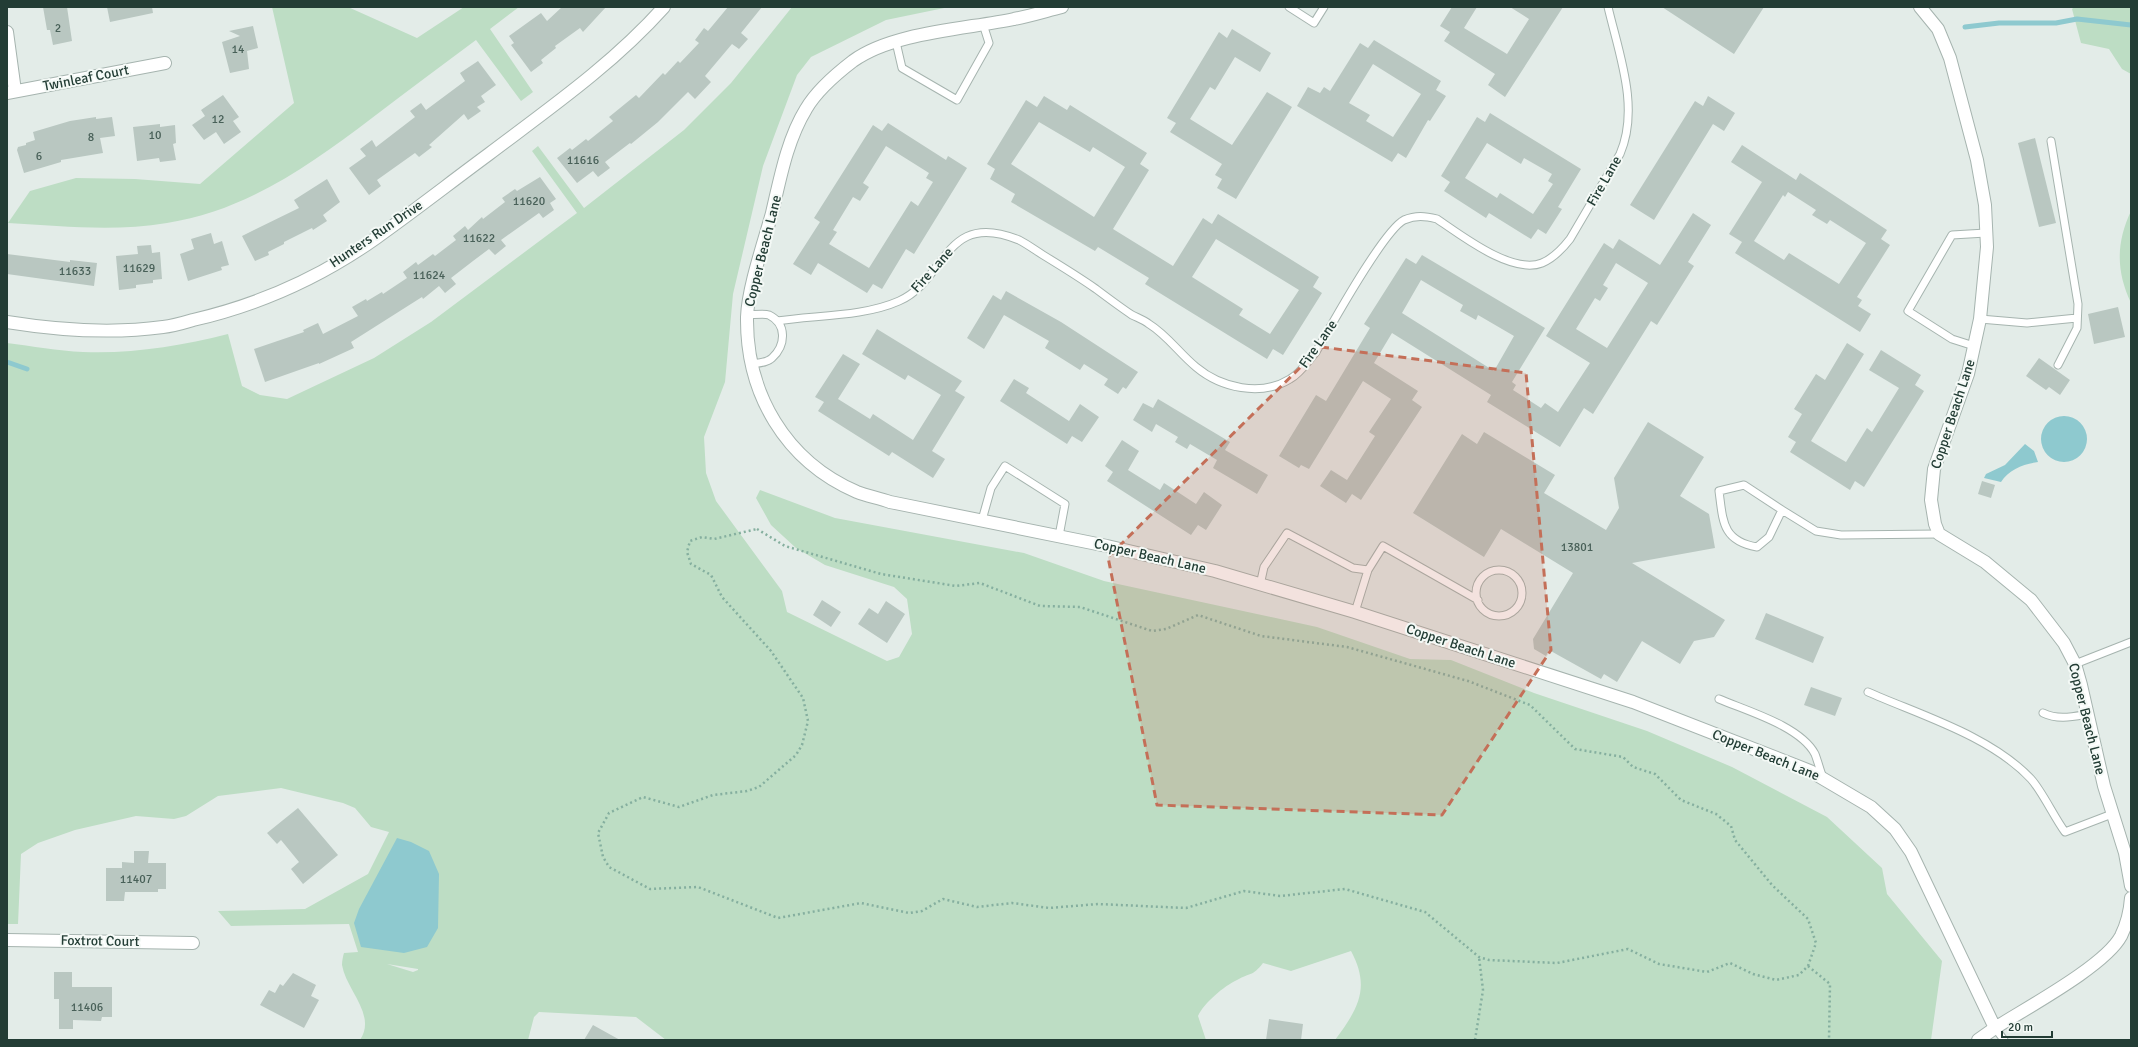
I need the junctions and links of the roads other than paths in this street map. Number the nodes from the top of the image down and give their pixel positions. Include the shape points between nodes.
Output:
1 (664, 7) edge
2 (1062, 7) edge
3 (1289, 7) edge
4 (1324, 7) edge
5 (1608, 7) edge
6 (1920, 7) edge
7 (983, 24) junction
8 (7, 32) edge
9 (896, 42) junction
10 (165, 63) dead end
11 (11, 92) edge
12 (2051, 140) dead end
13 (1986, 233) junction
14 (747, 315) junction
15 (2077, 318) junction
16 (1980, 319) junction
17 (777, 321) junction
18 (7, 322) edge
19 (1974, 346) junction
20 (751, 364) junction
21 (2058, 365) dead end
22 (1782, 510) junction
23 (982, 520) junction
24 (1939, 534) junction
25 (1059, 536) junction
26 (1368, 570) junction
27 (1260, 585) junction
28 (1478, 600) junction
29 (1355, 612) junction
30 (2131, 642) edge
31 (2075, 664) junction
32 (1868, 692) dead end
33 (1719, 699) dead end
34 (2043, 713) dead end
35 (2088, 714) junction
36 (1823, 778) junction
37 (2112, 814) junction
38 (2131, 886) edge
39 (2131, 898) edge
40 (7, 940) edge
41 (193, 943) dead end
42 (1995, 1028) junction
43 (1978, 1040) edge
44 (2004, 1040) edge

1 - 18 street, Hunters Run Drive via 639,35 590,77 381,234 324,270 280,292 225,313 163,327 100,330
2 - 7 street, Copper Beach Lane
3 - 4 lane via 1314,23
5 - 17 lane, Fire Lane via 1628,100 1626,141 1570,239 1560,251 1542,263 1522,264 1498,256 1437,219 1416,216 1403,221 1382,242 1316,352 1291,379 1278,385 1250,389 1211,376 1197,368 1149,324 1132,315 1079,276 1020,240 998,233 977,233 963,238 947,251 914,292 900,301 861,311
6 - 13 street, Copper Beach Lane via 1938,29 1950,58 1977,160 1985,205
7 - 9 street, Copper Beach Lane
7 - 9 lane via 989,43 958,100 902,68
8 - 11 street
9 - 14 street, Copper Beach Lane via 855,60 826,83 806,108 794,133 778,188
10 - 11 street, Twinleaf Court
12 - 15 lane via 2078,304
13 - 16 street, Copper Beach Lane
13 - 19 lane via 1952,235 1908,311 1952,339
14 - 17 lane via 768,315
14 - 20 street, Copper Beach Lane
15 - 16 lane via 2027,323
15 - 21 lane via 2077,328
16 - 19 street, Copper Beach Lane
17 - 20 lane via 783,330 783,340 777,351 772,358 764,362
19 - 24 street, Copper Beach Lane via 1968,374 1934,469 1931,500
20 - 23 street, Copper Beach Lane via 759,392 776,424 795,449 823,473 857,492 877,498
22 - 22 lane via 1769,538 1757,547 1742,545 1730,536 1723,521 1719,490 1744,484
22 - 24 lane via 1816,531 1841,535
23 - 25 street, Copper Beach Lane
23 - 25 lane via 991,488 1005,466 1065,504
24 - 31 street, Copper Beach Lane via 1985,562 2031,600 2064,643
25 - 27 street, Copper Beach Lane
26 - 27 lane via 1353,568 1287,533 1264,567
26 - 28 lane via 1382,546
26 - 29 lane
27 - 29 street, Copper Beach Lane
28 - 28 lane via 1486,611 1507,614 1514,610 1522,598 1520,584 1510,572 1488,572 1478,584
29 - 36 street, Copper Beach Lane via 1633,702
30 - 31 lane
31 - 35 street, Copper Beach Lane
32 - 37 lane via 1963,733 2009,758 2032,780 2065,832
33 - 36 lane via 1779,724 1800,738 1814,753
34 - 35 lane via 2066,718
35 - 37 street, Copper Beach Lane
36 - 42 street, Copper Beach Lane via 1871,808 1896,829 1912,852
37 - 38 street, Copper Beach Lane via 2125,853
39 - 42 street via 2129,916 2121,937 2108,952 2092,966
40 - 41 street, Foxtrot Court
42 - 43 street
42 - 44 lane

